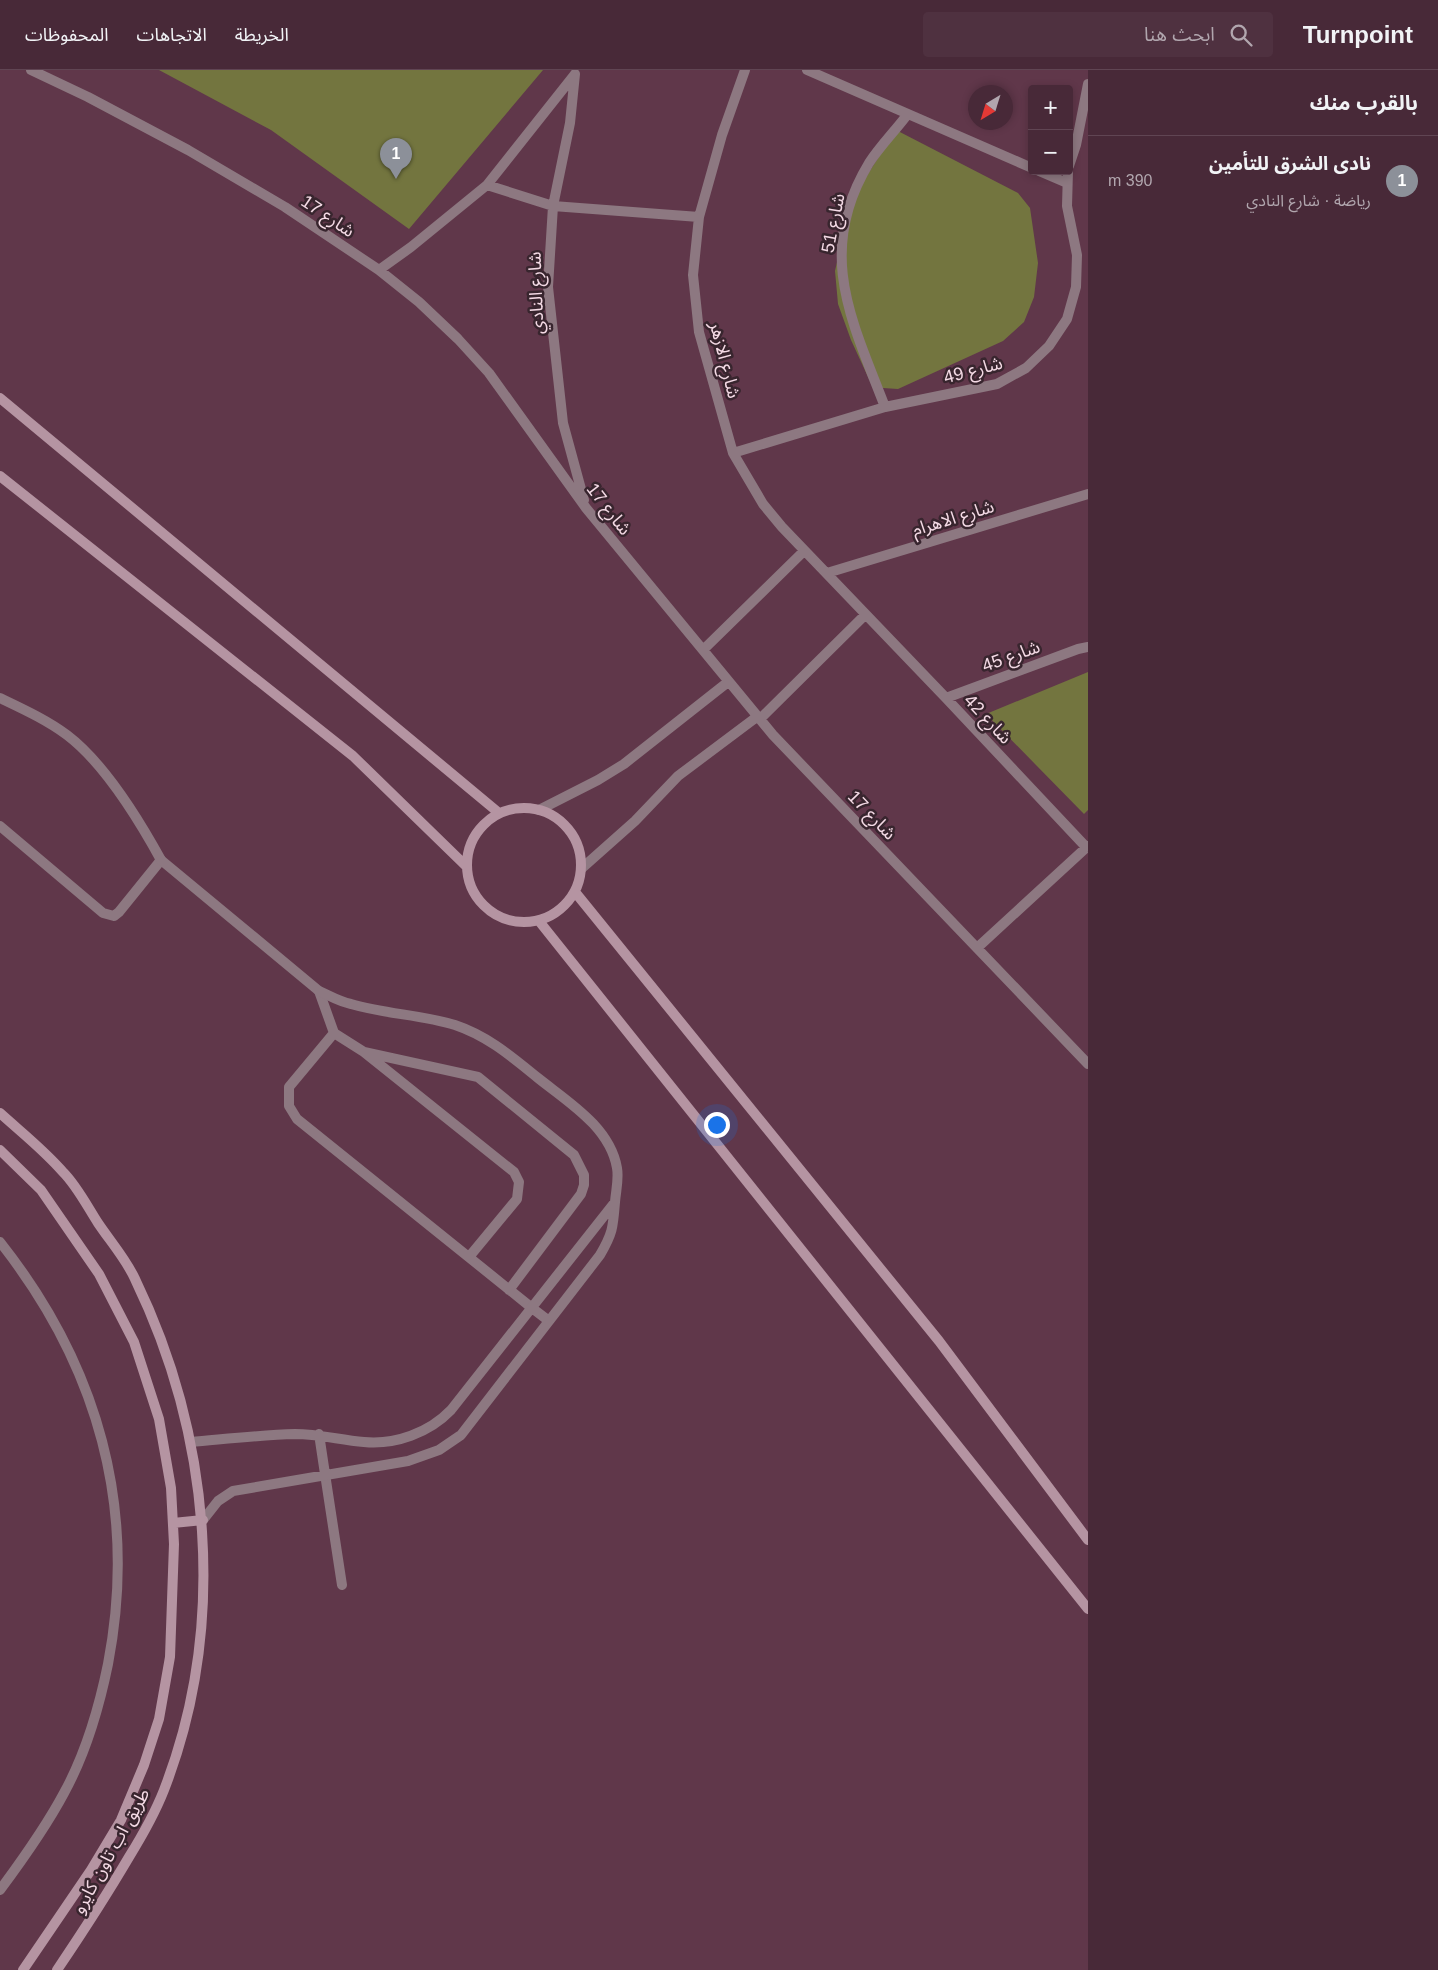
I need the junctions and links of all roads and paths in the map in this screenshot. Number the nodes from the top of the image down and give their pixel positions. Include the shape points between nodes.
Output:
1 (31, 70) edge
2 (745, 70) edge
3 (807, 70) edge
4 (576, 72) edge
5 (1088, 84) edge
6 (907, 115) junction
7 (1073, 154) edge
8 (1028, 166) edge
9 (1047, 175) edge
10 (1068, 175) edge
11 (1067, 184) junction
12 (487, 185) junction
13 (553, 206) junction
14 (699, 217) junction
15 (379, 270) junction
16 (0, 398) edge
17 (885, 407) junction
18 (733, 454) junction
19 (0, 476) edge
20 (1088, 494) edge
21 (586, 508) junction
22 (804, 551) junction
23 (827, 573) junction
24 (865, 615) junction
25 (1088, 647) edge
26 (702, 650) junction
27 (728, 682) junction
28 (0, 698) edge
29 (946, 698) junction
30 (759, 717) junction
31 (539, 810) junction
32 (499, 813) junction
33 (0, 826) edge
34 (1087, 846) edge
35 (161, 860) junction
36 (466, 866) junction
37 (581, 869) junction
38 (575, 892) junction
39 (539, 921) junction
40 (977, 948) junction
41 (319, 991) junction
42 (334, 1033) junction
43 (364, 1052) junction
44 (1087, 1061) edge
45 (0, 1113) edge
46 (0, 1150) edge
47 (615, 1202) junction
48 (0, 1242) edge
49 (469, 1257) junction
50 (509, 1290) junction
51 (532, 1308) junction
52 (549, 1321) junction
53 (319, 1434) junction
54 (192, 1442) junction
55 (325, 1474) junction
56 (203, 1520) junction
57 (173, 1523) junction
58 (1088, 1540) edge
59 (342, 1585) dead end
60 (1088, 1609) edge
61 (0, 1890) edge
62 (23, 1970) edge
63 (57, 1970) edge

1 - 15 street, شارع 17 via 188,150 285,207
2 - 14 street, شارع الازهر via 722,135
3 - 6 street
4 - 12 street, شارع النادي
4 - 13 street, شارع النادي via 570,123
5 - 7 street
6 - 8 street
6 - 17 street, شارع 51 via 870,162 857,186 842,238 844,292
9 - 11 street
10 - 11 street, شارع 49
11 - 17 street, شارع 49 via 1077,255 1076,287 1067,319 1049,346 1026,368 997,384
12 - 13 street
12 - 15 street, شارع النادي
13 - 14 street
13 - 21 street, شارع النادي via 548,287 552,331 563,423
14 - 18 street, شارع الازهر via 692,275 698,332
15 - 21 street, شارع 17 via 419,302 489,373
16 - 32 main road
17 - 18 street, شارع 49
18 - 22 street, شارع الازهر via 763,504
19 - 36 main road via 353,756
20 - 23 street, شارع الاهرام
21 - 26 street, شارع 17
22 - 23 street, شارع الازهر
22 - 26 street
23 - 24 street, شارع الازهر
24 - 29 street, شارع 42
24 - 30 street
25 - 29 street, شارع 45
26 - 27 street, شارع 17
27 - 30 street, شارع 17
27 - 31 street via 624,764
28 - 35 street via 34,714 68,736 92,759 125,800
29 - 34 street, شارع 42
30 - 37 street via 678,776 635,821
30 - 40 street, شارع 17
31 - 32 main road via 519,808
31 - 37 main road via 562,822 570,832 580,856
32 - 36 main road via 475,834
33 - 35 street via 109,916 119,912
34 - 40 street
35 - 41 street
36 - 39 main road via 471,889 485,908 504,920
37 - 38 main road
38 - 39 main road via 560,910
38 - 58 main road via 939,1341
39 - 60 main road
40 - 44 street, شارع 17
41 - 42 street
41 - 47 street via 350,1004 454,1025 498,1046 579,1111 602,1135 612,1150 616,1167
42 - 43 street
42 - 49 street via 290,1087 289,1106 297,1119
43 - 49 street via 514,1172 519,1182 517,1199
43 - 50 street via 478,1077 574,1155 584,1175 581,1194
45 - 54 main road, طريق اب تاون كايرو via 64,1172 134,1276 169,1358
46 - 57 main road, طريق اب تاون كايرو via 41,1190 99,1274 134,1342 159,1419 171,1488
47 - 51 street
47 - 52 street via 615,1219 608,1242
48 - 61 street via 46,1306 88,1395 113,1491 118,1540 113,1638 102,1691 86,1742 65,1791 38,1838
49 - 50 street
50 - 51 street
51 - 52 street
51 - 53 street via 440,1422 392,1441 366,1442
52 - 55 street via 461,1435 439,1450 408,1461
53 - 54 street
53 - 55 street
54 - 56 main road, طريق اب تاون كايرو
55 - 56 street via 233,1491 218,1502
55 - 59 street
56 - 57 main road
56 - 63 main road, طريق اب تاون كايرو via 204,1604 194,1680 183,1730 164,1790 100,1908
57 - 62 main road, طريق اب تاون كايرو via 170,1657 159,1719 144,1765 121,1820

